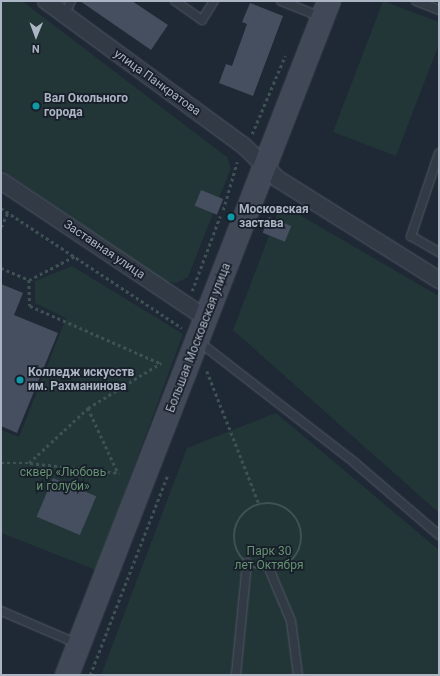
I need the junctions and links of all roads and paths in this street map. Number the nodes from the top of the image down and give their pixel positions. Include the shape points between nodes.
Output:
1 (46, 1) edge
2 (71, 1) edge
3 (175, 1) edge
4 (214, 1) edge
5 (281, 1) edge
6 (416, 1) edge
7 (326, 9) edge
8 (439, 10) edge
9 (64, 15) junction
10 (287, 52) dead end
11 (243, 145) junction
12 (439, 153) edge
13 (266, 167) junction
14 (1, 181) edge
15 (1, 208) edge
16 (223, 210) dead end
17 (8, 212) junction
18 (220, 216) dead end
19 (1, 227) edge
20 (438, 251) edge
21 (76, 256) junction
22 (1, 268) edge
23 (29, 280) junction
24 (439, 280) edge
25 (186, 306) junction
26 (206, 319) junction
27 (179, 325) junction
28 (198, 341) junction
29 (204, 378) dead end
30 (88, 408) junction
31 (29, 462) junction
32 (1, 463) edge
33 (170, 467) dead end
34 (259, 504) junction
35 (439, 535) edge
36 (247, 563) junction
37 (270, 571) junction
38 (1, 611) edge
39 (79, 644) junction
40 (67, 675) edge
41 (90, 675) edge
42 (236, 675) edge
43 (298, 675) edge

1 - 9 street, улица Панкратова
2 - 9 lane
3 - 4 lane via 202,20
5 - 7 lane
6 - 8 lane
7 - 13 main road, Большая Московская улица
9 - 11 street, улица Панкратова
10 - 11 path via 256,130
11 - 13 street, улица Панкратова
11 - 16 path
12 - 20 lane via 411,236
13 - 24 street, улица Панкратова via 278,180
13 - 26 main road, Большая Московская улица
14 - 25 street, Заставная улица
15 - 17 path
17 - 19 path
17 - 21 path
18 - 25 path
21 - 23 path
21 - 27 path
22 - 23 path
23 - 30 path via 30,306 161,363
25 - 26 street, Заставная улица
25 - 27 path
26 - 28 main road, Большая Московская улица
27 - 28 path
28 - 35 lane via 350,458
28 - 39 main road, Большая Московская улица
29 - 34 path via 207,371
30 - 31 path
30 - 31 path via 118,473
31 - 32 path
33 - 41 path
34 - 36 path via 241,515 236,526 234,542
34 - 37 path via 280,505 288,509 301,529 300,547 295,557
36 - 37 path
36 - 42 lane
37 - 43 lane via 291,621
38 - 39 lane
39 - 40 main road, Большая Московская улица

